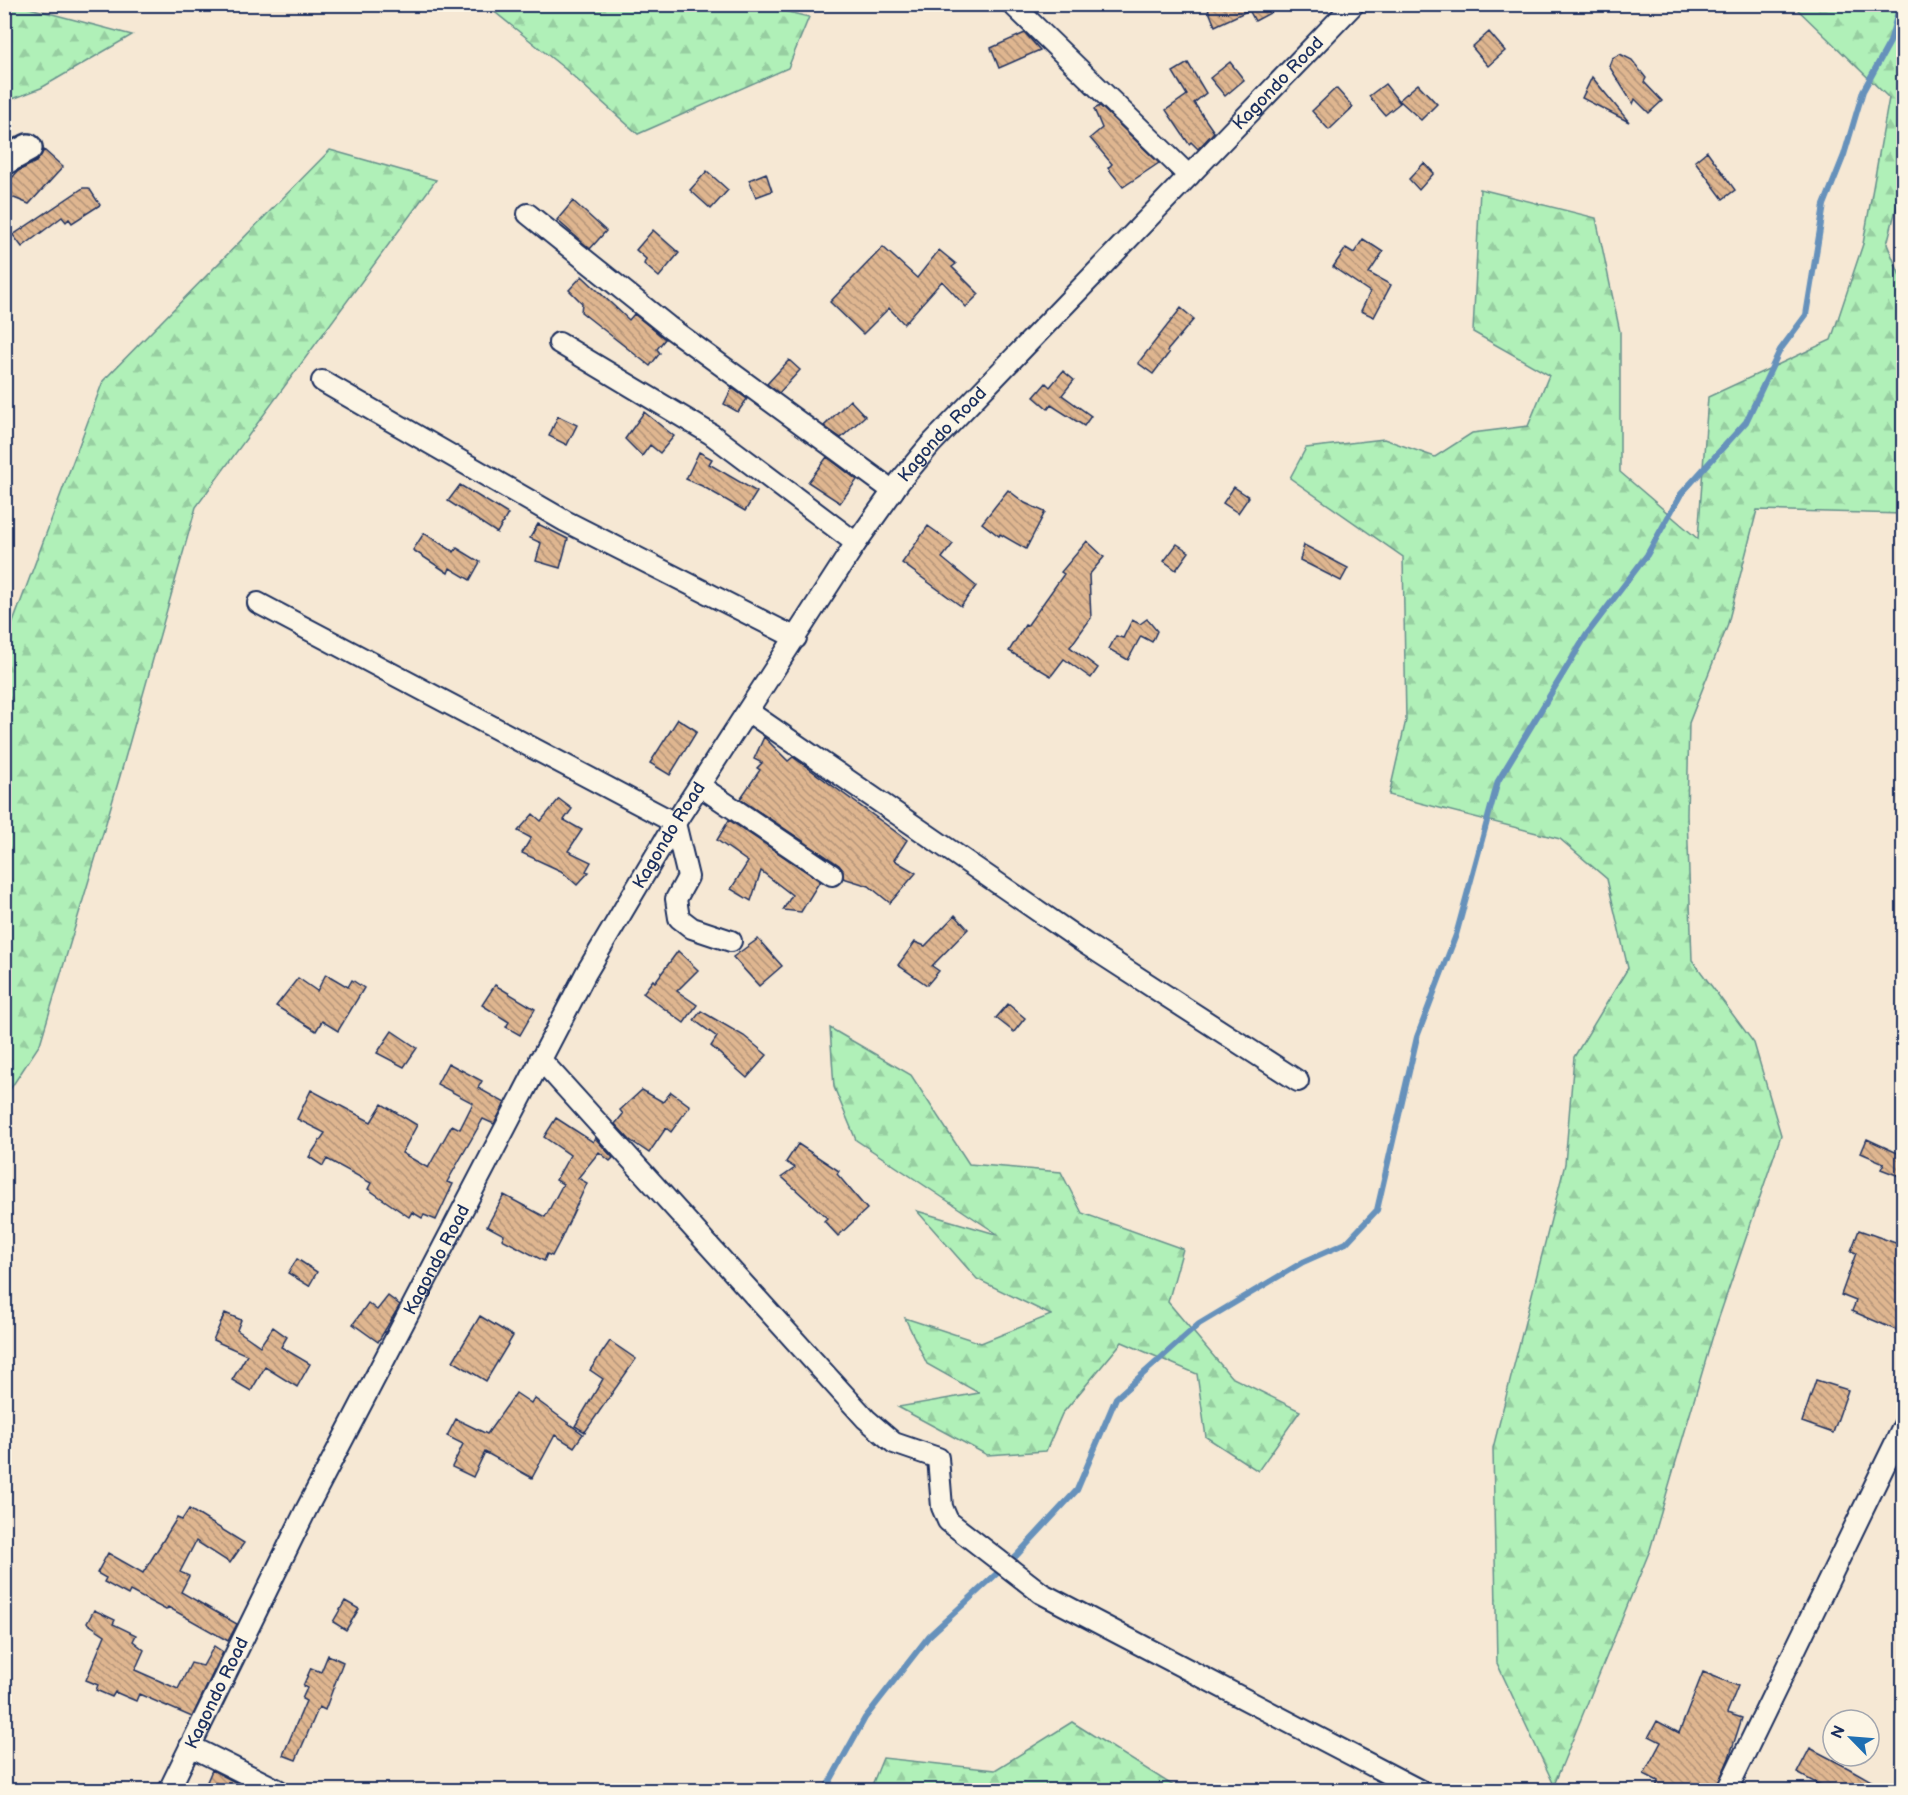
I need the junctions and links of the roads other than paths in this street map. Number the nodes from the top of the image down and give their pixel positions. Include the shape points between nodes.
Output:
1 (1012, 4) edge
2 (1354, 4) edge
3 (28, 148) dead end
4 (4, 161) edge
5 (1189, 176) junction
6 (528, 214) dead end
7 (560, 343) dead end
8 (322, 381) dead end
9 (893, 491) junction
10 (856, 543) junction
11 (258, 603) dead end
12 (796, 638) junction
13 (749, 712) junction
14 (700, 786) junction
15 (675, 823) junction
16 (832, 875) dead end
17 (731, 941) dead end
18 (540, 1059) junction
19 (1298, 1081) dead end
20 (1904, 1425) edge
21 (190, 1746) junction
22 (169, 1791) edge
23 (278, 1791) edge
24 (1419, 1791) edge
25 (1727, 1791) edge

1 - 5 street
2 - 5 street, Kagondo Road
3 - 4 street
5 - 9 street, Kagondo Road via 930,446
6 - 9 street via 669,327
7 - 10 street via 711,434
8 - 12 street via 565,521
9 - 10 street, Kagondo Road
10 - 12 street, Kagondo Road
11 - 15 street
12 - 13 street, Kagondo Road
13 - 14 street, Kagondo Road
13 - 19 street via 1086,944
14 - 15 street, Kagondo Road
14 - 16 street
15 - 17 street via 688,876 676,899 679,918 692,928
15 - 18 street, Kagondo Road
18 - 21 street, Kagondo Road via 306,1510
18 - 24 street via 866,1419 894,1443 939,1458 942,1506 948,1521 1041,1593
20 - 25 street
21 - 22 street, Kagondo Road
21 - 23 street

